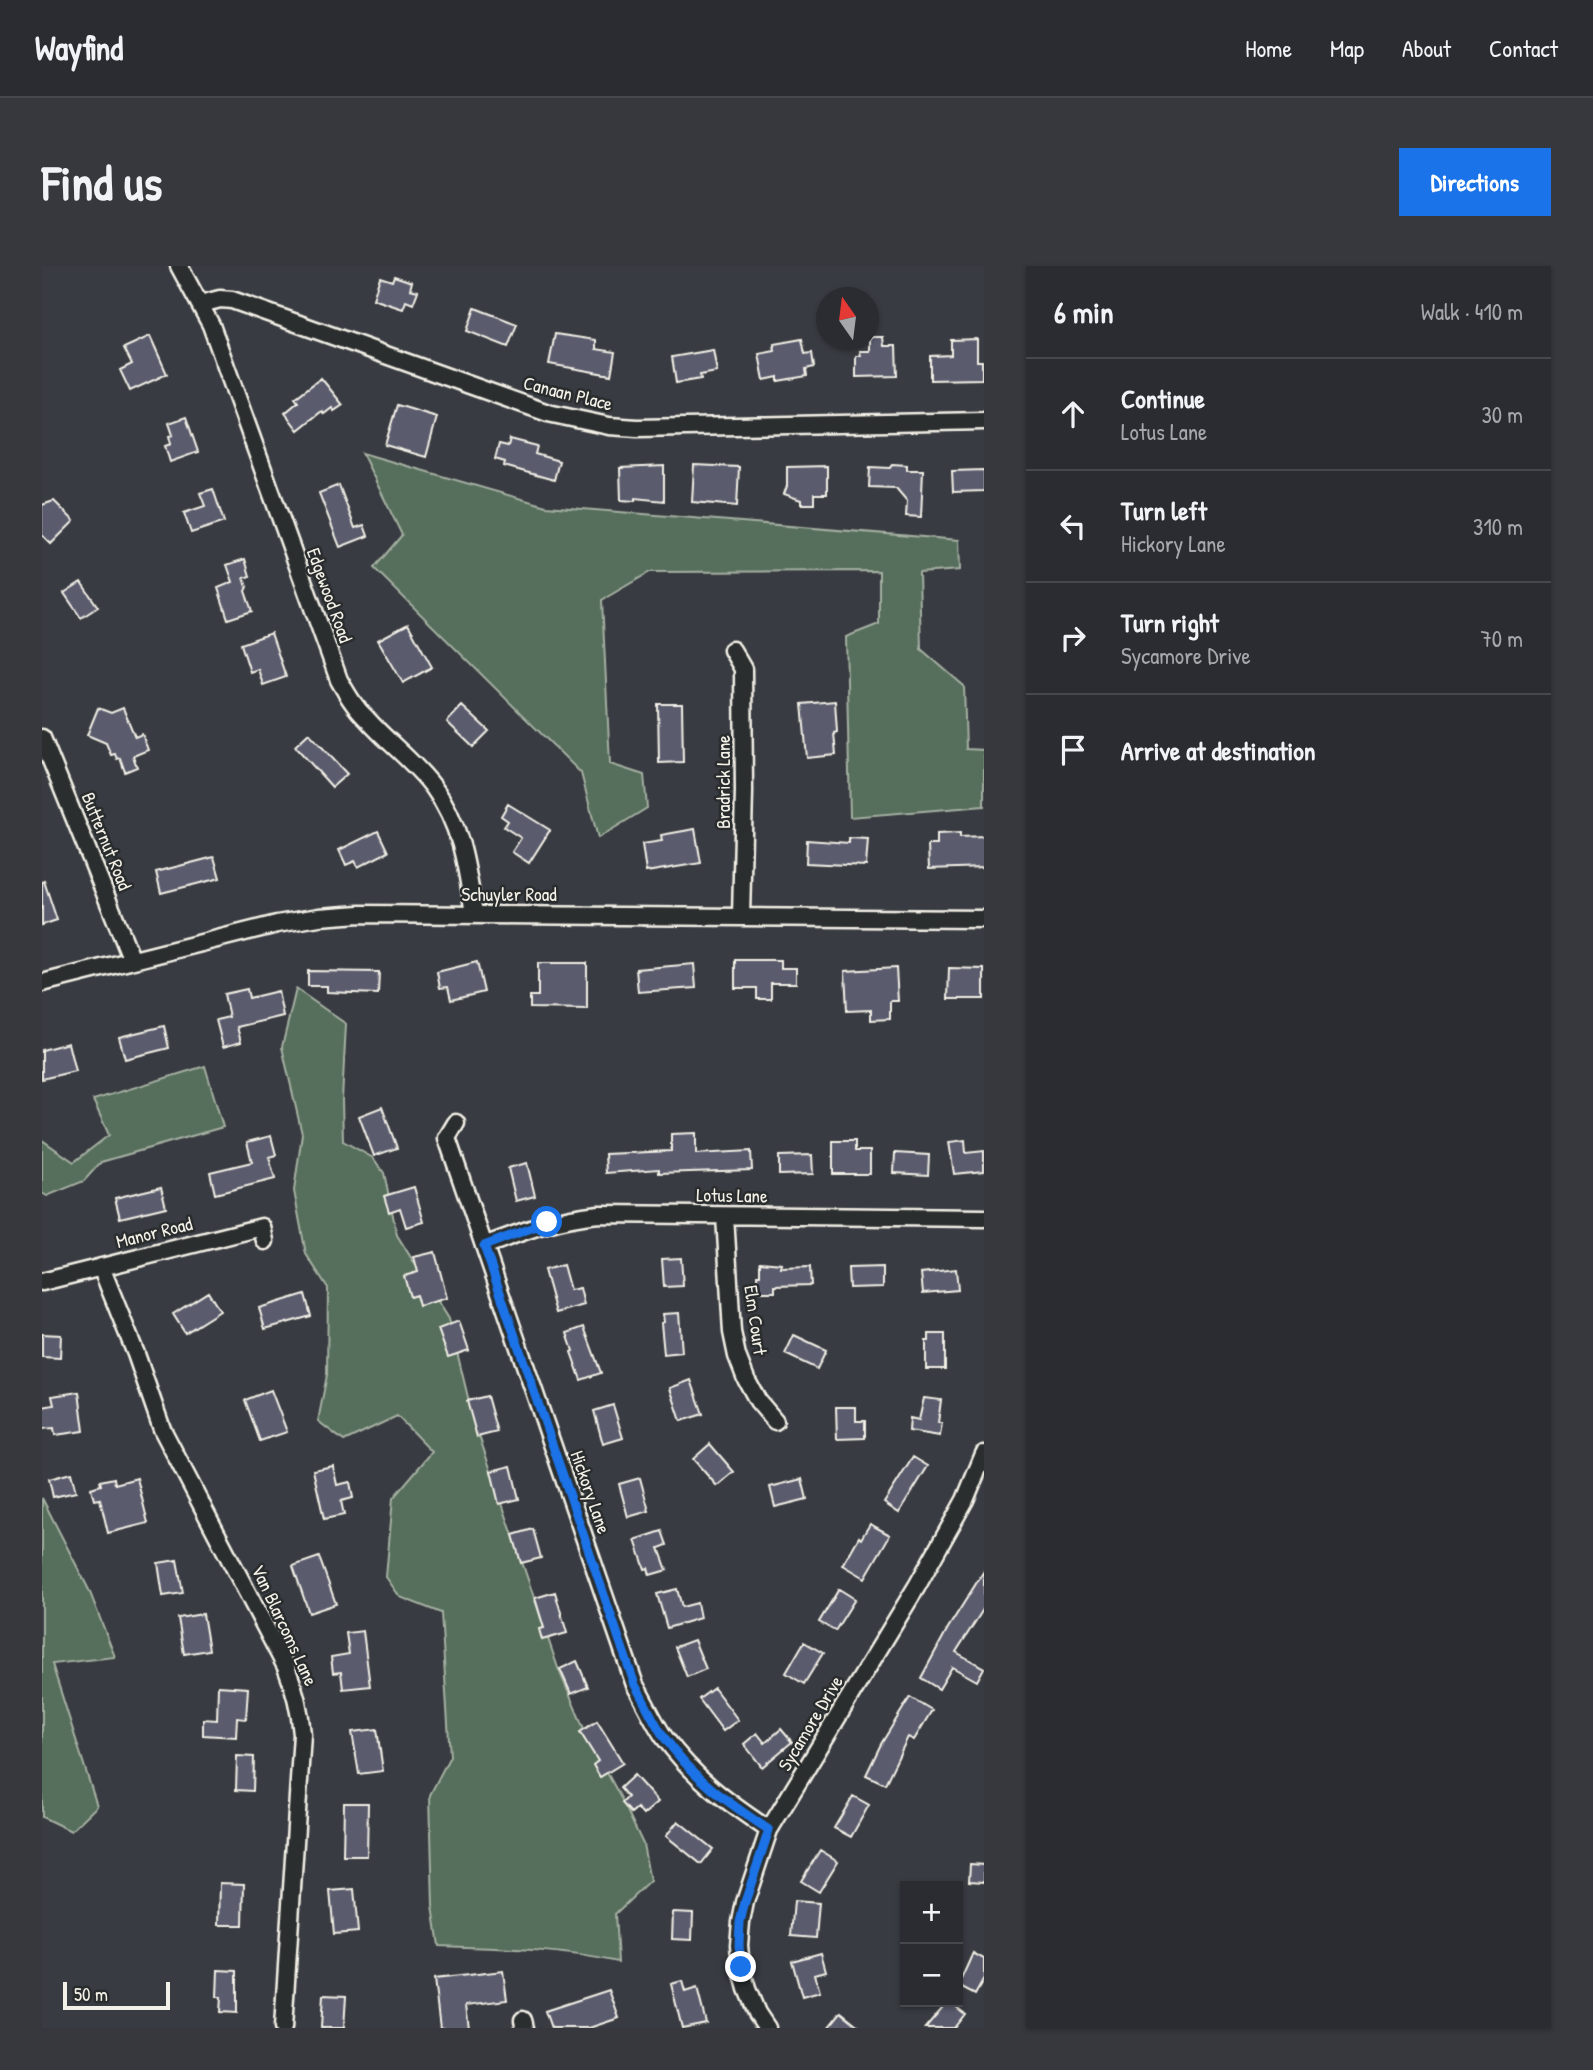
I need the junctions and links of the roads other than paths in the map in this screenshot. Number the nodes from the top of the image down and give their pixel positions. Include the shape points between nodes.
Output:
1 (179, 266) edge
2 (201, 304) junction
3 (984, 421) edge
4 (732, 650) dead end
5 (42, 738) edge
6 (474, 914) junction
7 (741, 917) junction
8 (984, 919) edge
9 (132, 960) junction
10 (42, 983) edge
11 (456, 1123) dead end
12 (725, 1216) junction
13 (984, 1218) edge
14 (265, 1241) dead end
15 (484, 1246) junction
16 (101, 1267) junction
17 (42, 1282) edge
18 (775, 1421) dead end
19 (984, 1454) edge
20 (769, 1830) junction
21 (283, 2028) edge
22 (767, 2028) edge

1 - 2 street, Edgewood Road
2 - 3 street, Canaan Place via 232,300 548,414 609,426
2 - 6 street, Edgewood Road via 339,680 366,719 423,774 447,808 464,852
4 - 7 street, Bradrick Lane via 743,669
5 - 9 street, Butternut Road
6 - 7 street, Schuyler Road
6 - 9 street, Schuyler Road via 318,917
7 - 8 street, Schuyler Road
9 - 10 street, Schuyler Road
11 - 15 street, Hickory Lane via 447,1138
12 - 13 street, Lotus Lane
12 - 15 street, Lotus Lane via 575,1216
12 - 18 street, Elm Court via 737,1356 758,1401
14 - 16 street, Manor Road via 262,1227
15 - 20 street, Hickory Lane via 635,1685 663,1736 689,1767 718,1795
16 - 17 street, Manor Road
16 - 21 street, Van Blarcoms Lane via 162,1429 295,1688 302,1734
19 - 20 street, Sycamore Drive via 965,1500 917,1586
20 - 22 street, Sycamore Drive via 745,1902 739,1945 747,1990

